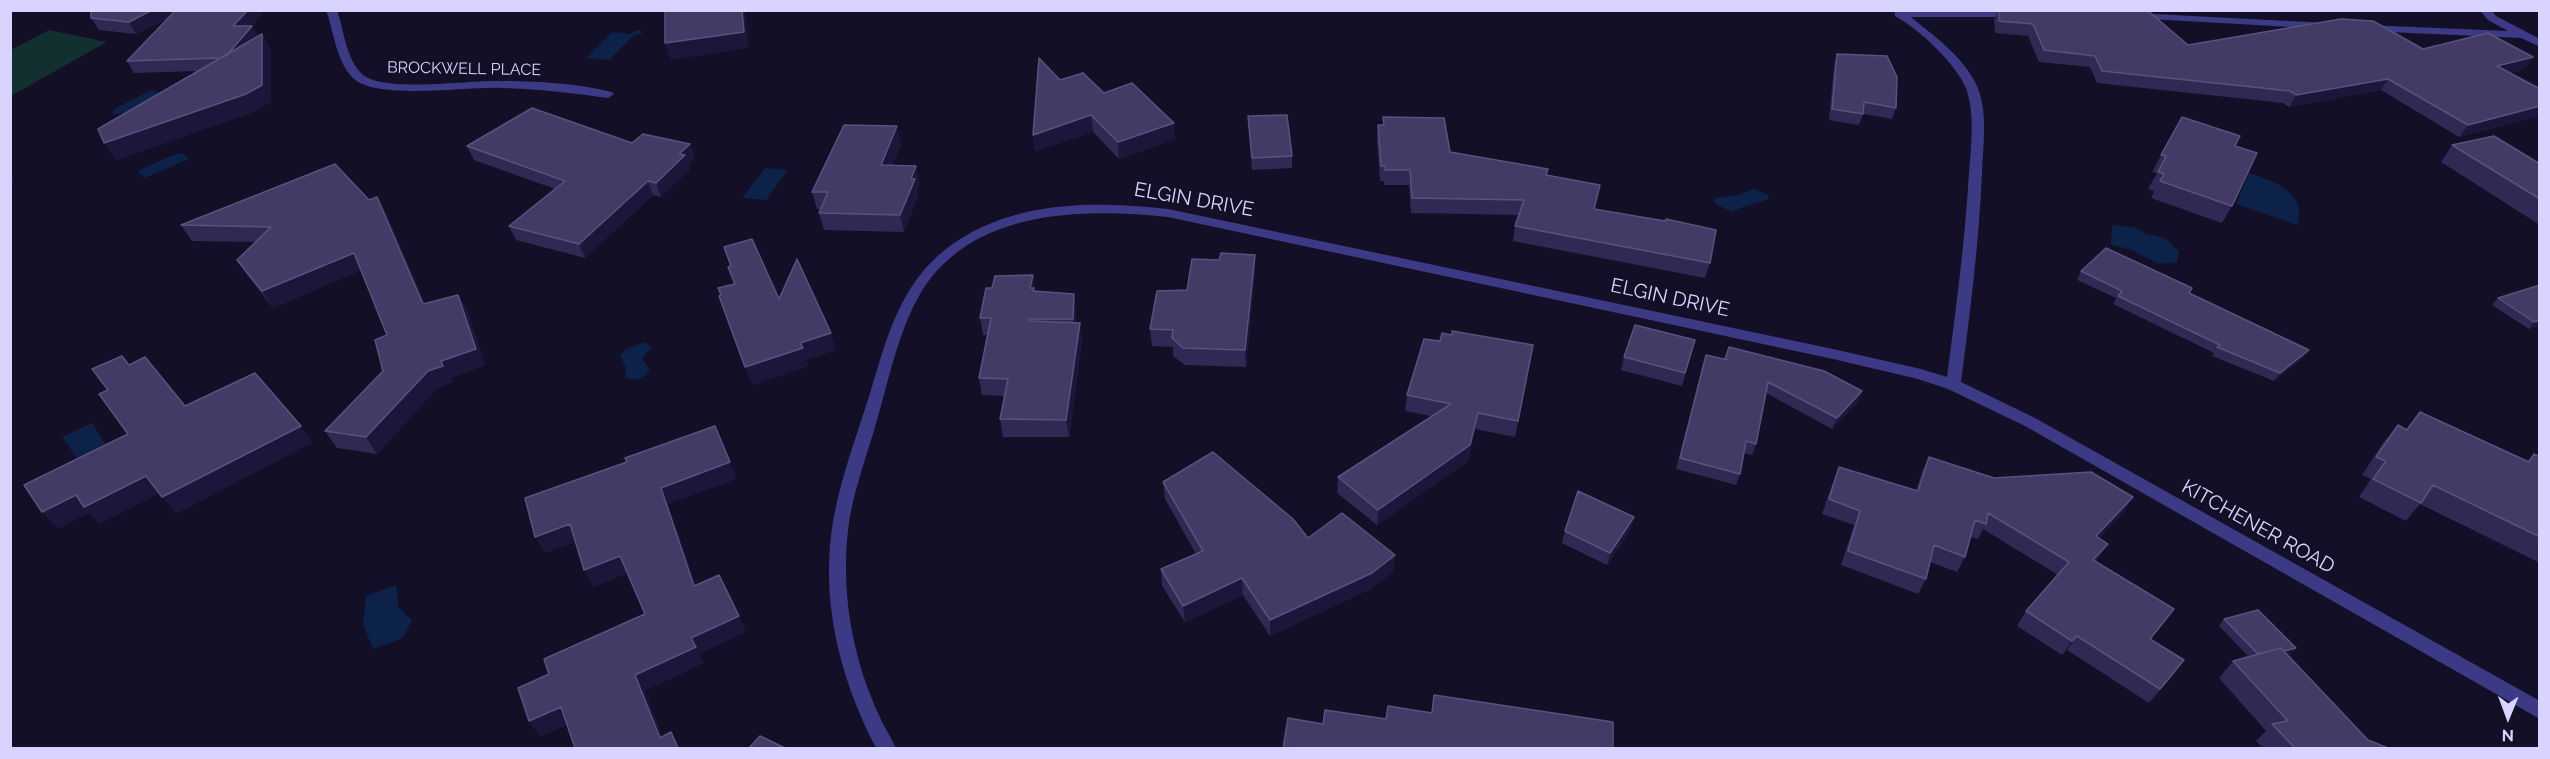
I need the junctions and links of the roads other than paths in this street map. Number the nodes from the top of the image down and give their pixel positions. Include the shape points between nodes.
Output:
1 (331, 10) edge
2 (2485, 10) edge
3 (1898, 12) edge
4 (2025, 14) edge
5 (2125, 15) edge
6 (2334, 26) edge
7 (2356, 27) edge
8 (2522, 35) junction
9 (2540, 44) edge
10 (608, 94) dead end
11 (1953, 385) junction
12 (2540, 711) edge
13 (886, 748) edge

1 - 10 street, BROCKWELL PLACE via 347,64 363,81 387,86 538,86
2 - 8 street
3 - 4 street
3 - 11 street via 1959,66 1970,84 1976,106 1974,225
5 - 6 street
7 - 8 street
8 - 9 street
11 - 12 street, KITCHENER ROAD via 2030,422
11 - 13 street, ELGIN DRIVE via 1833,354 1168,213 1083,208 1021,218 969,240 919,284 896,331 849,487 839,541 843,627 851,672 867,714

